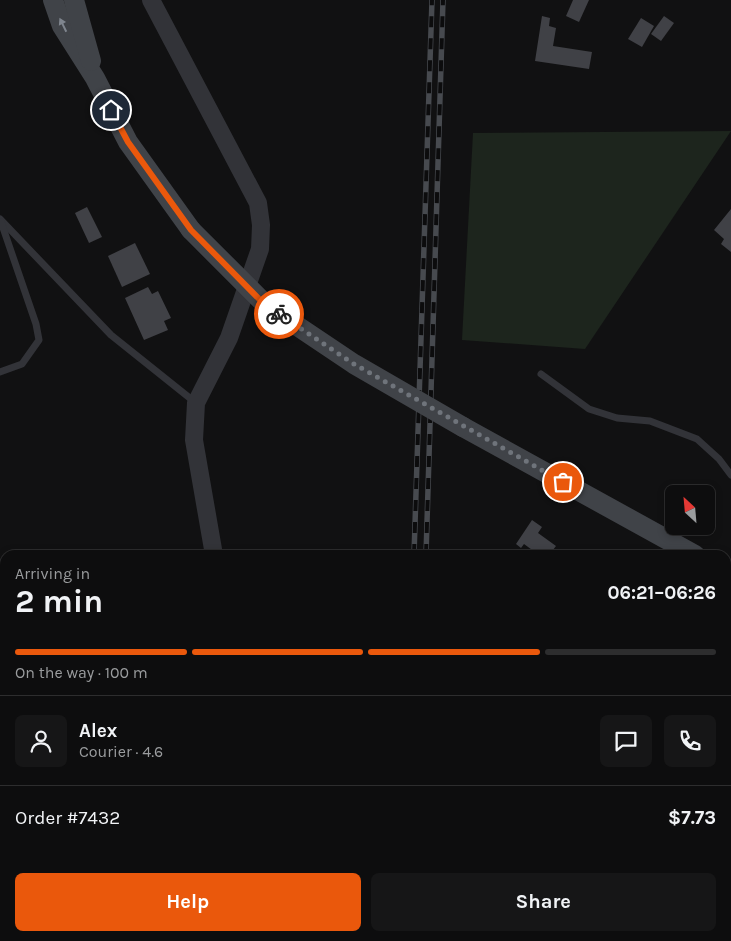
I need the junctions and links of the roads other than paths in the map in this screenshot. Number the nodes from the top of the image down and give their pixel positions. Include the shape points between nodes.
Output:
1 (53, 0) edge
2 (74, 0) edge
3 (151, 0) edge
4 (95, 78) junction
5 (0, 219) edge
6 (0, 372) edge
7 (541, 374) dead end
8 (196, 403) junction
9 (731, 475) edge
10 (213, 550) edge
11 (686, 550) edge

4 -> 1 main road via 62,26
2 - 4 main road
3 - 8 street via 258,203 261,225 260,250 229,338
4 - 11 main road, bridge via 128,142 191,230 266,306 354,364
5 - 6 lane via 39,340 22,364
5 - 8 lane via 111,335
7 - 9 lane via 589,409 617,418 650,421 697,439
8 - 10 street via 194,440

